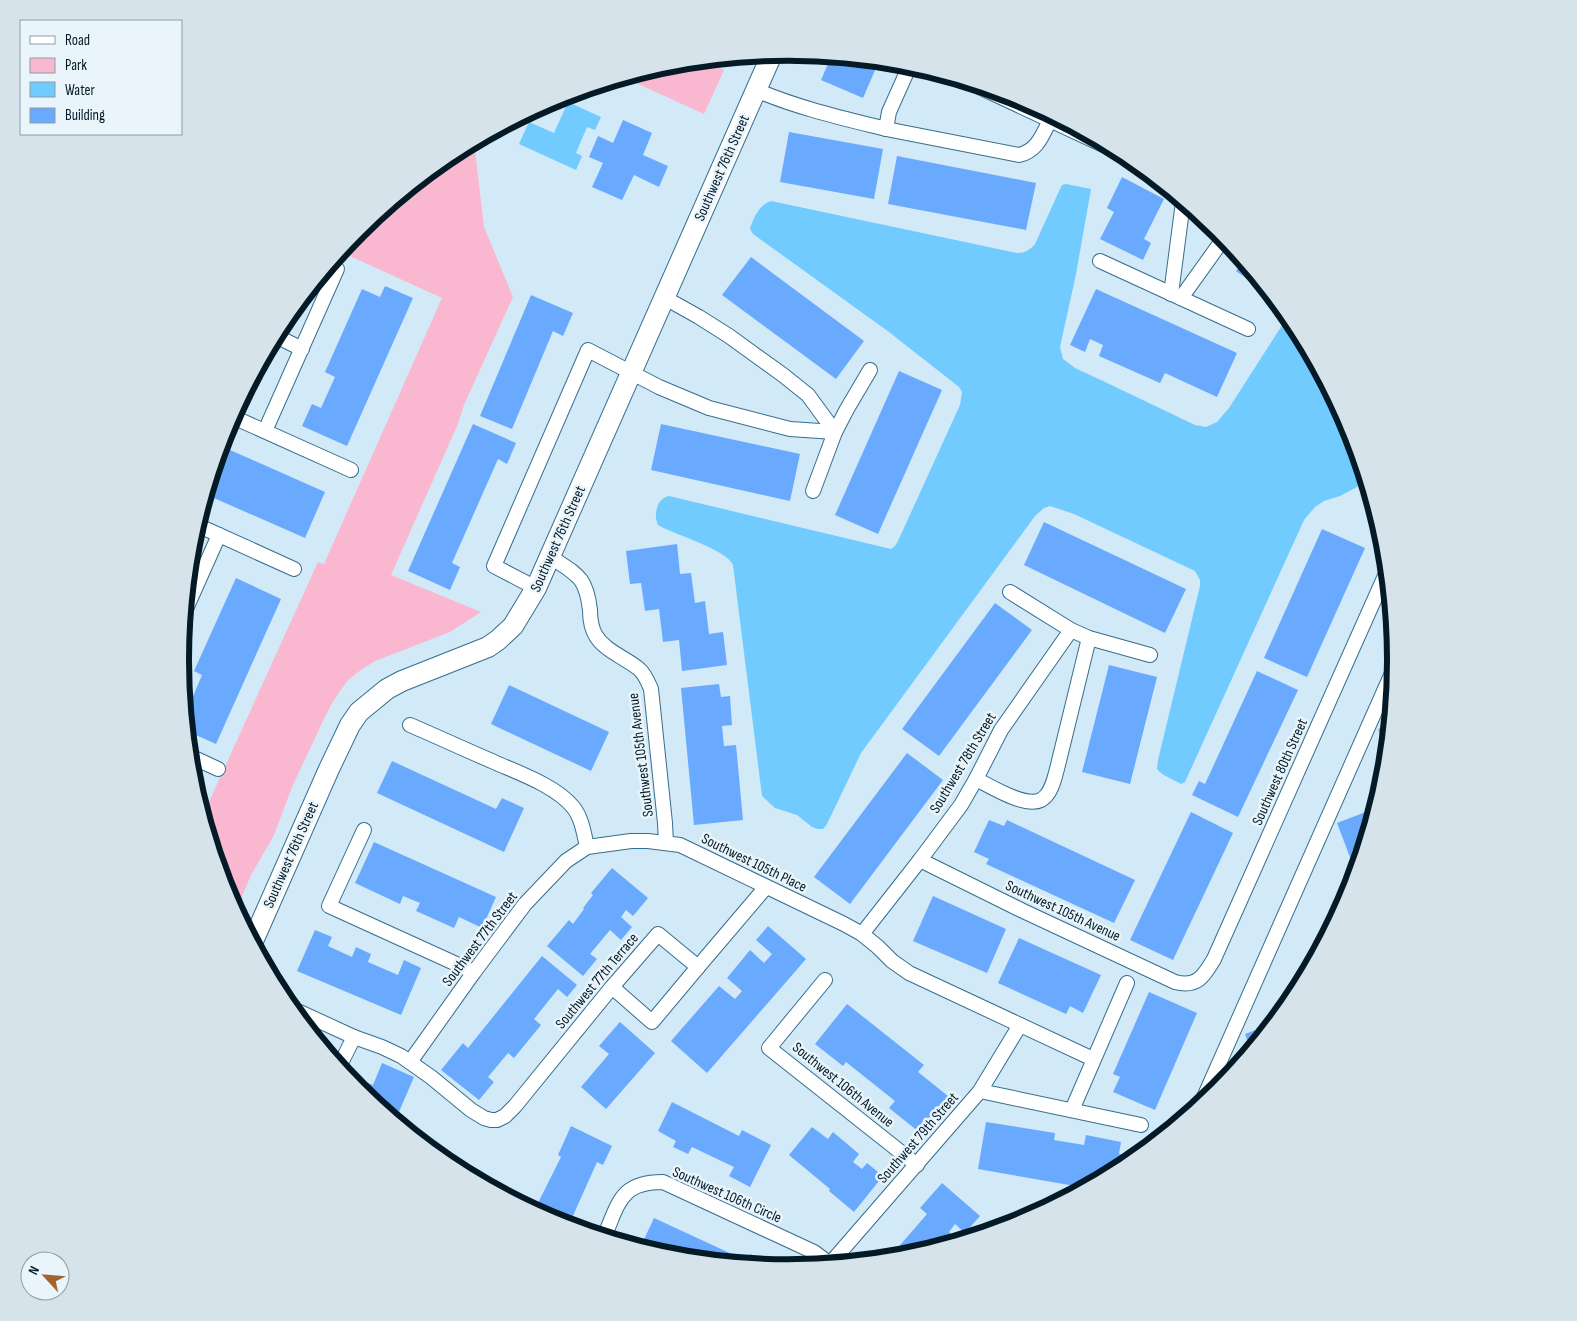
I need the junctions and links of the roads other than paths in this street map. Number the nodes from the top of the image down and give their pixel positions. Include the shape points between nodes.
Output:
1 (768, 62) edge
2 (906, 73) edge
3 (756, 90) junction
4 (1049, 121) edge
5 (886, 129) junction
6 (1182, 209) edge
7 (1219, 244) edge
8 (1100, 261) dead end
9 (337, 270) dead end
10 (1176, 296) junction
11 (665, 298) junction
12 (1248, 329) dead end
13 (283, 340) edge
14 (302, 349) junction
15 (870, 370) dead end
16 (632, 373) junction
17 (240, 420) edge
18 (265, 431) junction
19 (835, 432) junction
20 (351, 470) dead end
21 (814, 492) dead end
22 (205, 528) edge
23 (219, 535) junction
24 (551, 557) junction
25 (294, 569) dead end
26 (1383, 581) edge
27 (536, 588) junction
28 (1010, 592) dead end
29 (193, 593) edge
30 (1070, 630) junction
31 (1089, 638) junction
32 (1150, 656) dead end
33 (1387, 685) edge
34 (410, 725) dead end
35 (198, 760) edge
36 (218, 769) dead end
37 (976, 779) junction
38 (364, 830) dead end
39 (666, 843) junction
40 (587, 847) junction
41 (920, 860) junction
42 (766, 887) junction
43 (862, 934) junction
44 (256, 935) edge
45 (698, 967) junction
46 (474, 972) junction
47 (825, 980) dead end
48 (1127, 983) dead end
49 (1193, 984) joint
50 (612, 987) junction
51 (306, 1015) edge
52 (1020, 1025) junction
53 (354, 1037) junction
54 (1094, 1059) junction
55 (343, 1061) edge
56 (410, 1062) junction
57 (1208, 1088) edge
58 (980, 1091) junction
59 (1072, 1110) junction
60 (1141, 1125) dead end
61 (917, 1165) junction
62 (607, 1231) edge
63 (835, 1257) edge
64 (822, 1258) edge

1 - 3 street, Southwest 76th Street
2 - 5 street via 889,112
3 - 5 street via 806,109
3 - 11 street, Southwest 76th Street
4 - 5 street via 1037,144 1028,153 1018,155
6 - 10 street
7 - 10 street
8 - 10 street
9 - 14 street
10 - 12 street
11 - 16 street, Southwest 76th Street
11 - 19 street via 700,317 783,375 808,395
13 - 14 street
14 - 18 street
15 - 19 street
16 - 19 street via 709,408 790,429
16 - 24 street, Southwest 76th Street
16 - 27 street via 588,350 494,566
17 - 18 street
18 - 20 street
19 - 21 street
22 - 23 street
23 - 25 street
23 - 29 street
24 - 27 street, Southwest 76th Street
24 - 39 street, Southwest 105th Avenue via 582,581 596,637 640,670 651,689
26 - 49 street, Southwest 80th Street via 1214,959
27 - 44 street, Southwest 76th Street via 516,621 498,640 402,681 358,712
28 - 30 street
30 - 31 street
30 - 37 street, Southwest 78th Street via 1001,730
31 - 32 street
31 - 37 street via 1058,765 1046,795 1041,800 1022,800
33 - 57 street
34 - 40 street via 552,790 575,809
35 - 36 street
37 - 41 street, Southwest 78th Street
38 - 46 street via 329,906
39 - 40 street, Southwest 105th Place via 631,841
39 - 42 street, Southwest 105th Place via 684,847
40 - 46 street, Southwest 77th Street via 549,877
41 - 43 street, Southwest 78th Street
41 - 49 street, Southwest 105th Avenue via 1175,982
42 - 43 street, Southwest 105th Place
42 - 45 street
43 - 52 street, Southwest 105th Place via 909,973
45 - 50 street, Southwest 77th Terrace via 658,934
45 - 50 street via 652,1022
46 - 56 street, Southwest 77th Street
47 - 61 street, Southwest 106th Avenue via 769,1048
48 - 54 street
50 - 56 street, Southwest 77th Terrace via 515,1106 498,1120 478,1114
51 - 53 street
52 - 54 street, Southwest 105th Place
52 - 58 street, Southwest 79th Street
53 - 55 street
53 - 56 street
54 - 59 street
58 - 59 street
58 - 61 street, Southwest 79th Street
59 - 60 street
61 - 63 street, Southwest 79th Street
62 - 64 street, Southwest 106th Circle via 626,1192 641,1184 663,1182

